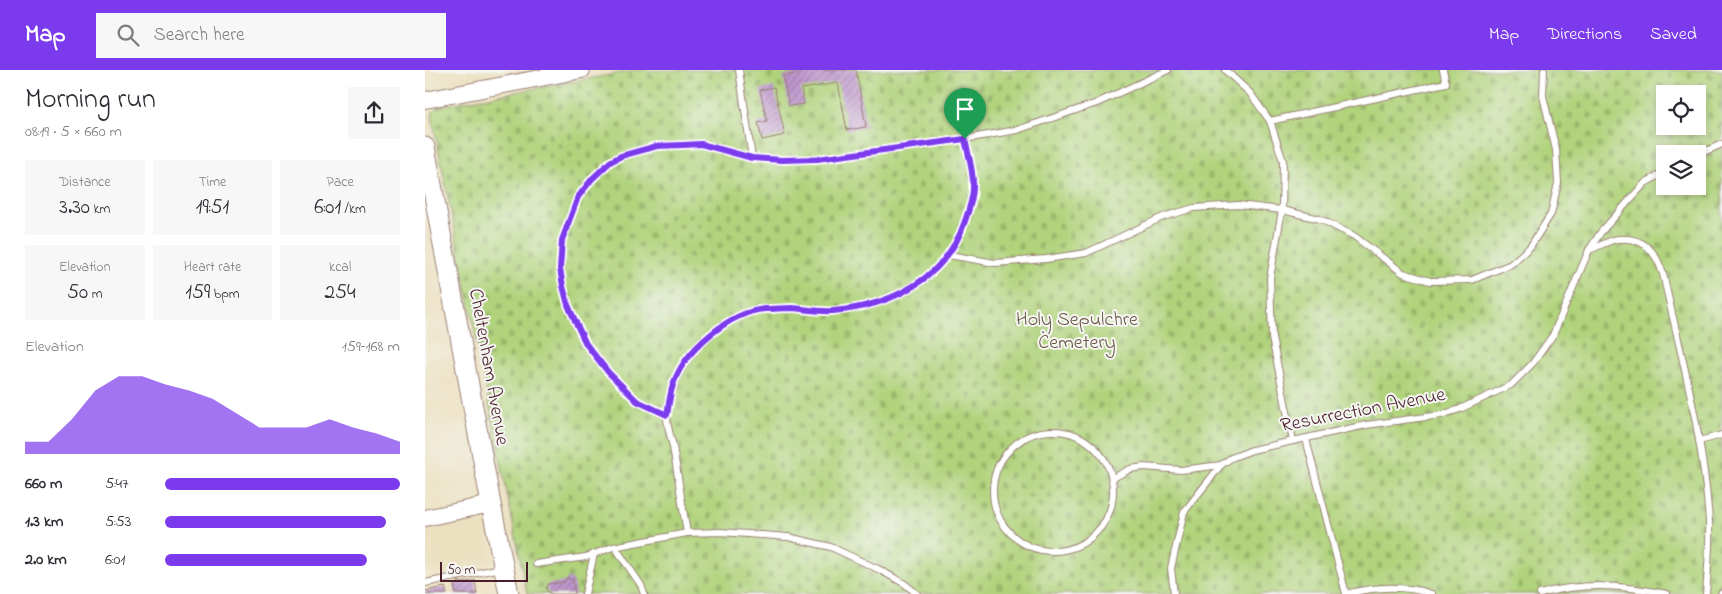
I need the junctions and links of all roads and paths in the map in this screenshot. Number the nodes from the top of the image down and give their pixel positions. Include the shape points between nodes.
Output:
1 (581, 70) edge
2 (739, 70) edge
3 (1168, 70) edge
4 (1225, 70) edge
5 (1443, 70) edge
6 (1544, 70) edge
7 (425, 100) edge
8 (1269, 121) junction
9 (965, 139) junction
10 (1722, 144) edge
11 (425, 148) edge
12 (1706, 151) edge
13 (752, 158) junction
14 (1656, 177) edge
15 (1282, 210) junction
16 (1589, 250) junction
17 (949, 255) junction
18 (667, 415) junction
19 (1722, 435) edge
20 (1306, 439) junction
21 (1293, 441) junction
22 (1699, 441) junction
23 (1221, 465) junction
24 (1113, 478) junction
25 (491, 504) junction
26 (425, 518) edge
27 (687, 533) junction
28 (615, 547) junction
29 (593, 554) junction
30 (536, 564) dead end
31 (503, 568) junction
32 (425, 583) edge
33 (509, 594) edge
34 (585, 594) edge
35 (644, 594) edge
36 (917, 594) edge
37 (1175, 594) edge
38 (1346, 594) edge
39 (1432, 594) edge
40 (1540, 594) edge
41 (1667, 594) edge
42 (1706, 594) edge

1 - 7 street
2 - 13 lane
3 - 9 lane via 1097,103 1017,130
4 - 8 lane via 1250,93
5 - 8 lane via 1446,84
6 - 15 lane via 1543,96 1556,150 1558,183 1551,214 1530,247 1511,264 1472,280 1430,281 1403,273 1354,236 1320,219
8 - 15 lane via 1283,161
9 - 13 lane via 817,159
9 - 17 lane via 973,185 964,225
10 - 12 lane
11 - 25 main road, Cheltenham Avenue
13 - 18 lane via 701,144 657,146 621,156 592,179 578,197 562,240 560,269 563,286 586,344 637,401
14 - 16 lane, Resurrection Avenue via 1645,183
15 - 17 lane via 1238,205 1194,208 1163,217 1086,253 1046,259 995,263
15 - 21 lane via 1270,278 1272,338
16 - 20 lane, Resurrection Avenue via 1553,335 1533,363 1511,385 1441,415 1365,425
16 - 22 lane via 1617,239 1635,241 1647,246 1658,258
17 - 18 lane via 927,278 870,305 834,311 762,309 727,322 696,348 681,368 674,382
18 - 27 lane
19 - 22 lane
20 - 21 lane, Resurrection Avenue
20 - 38 lane
21 - 23 lane, Resurrection Avenue via 1252,450
22 - 42 lane via 1709,523
23 - 24 lane via 1181,470 1144,467 1130,469
23 - 37 lane via 1184,512 1171,568
24 - 24 lane via 1105,460 1093,446 1059,430 1040,432 1022,439 1007,451 997,467 992,485 994,504 1002,524 1016,539 1035,549 1056,552 1077,548 1094,536 1107,520 1113,499
25 - 26 street
25 - 31 main road, Cheltenham Avenue
27 - 28 lane
27 - 36 lane via 788,537 831,547 880,570
28 - 29 lane
28 - 35 lane
29 - 30 lane
29 - 34 lane
31 - 32 lane
31 - 33 main road, Cheltenham Avenue
38 - 39 lane via 1381,588
40 - 41 lane via 1593,585 1631,587

